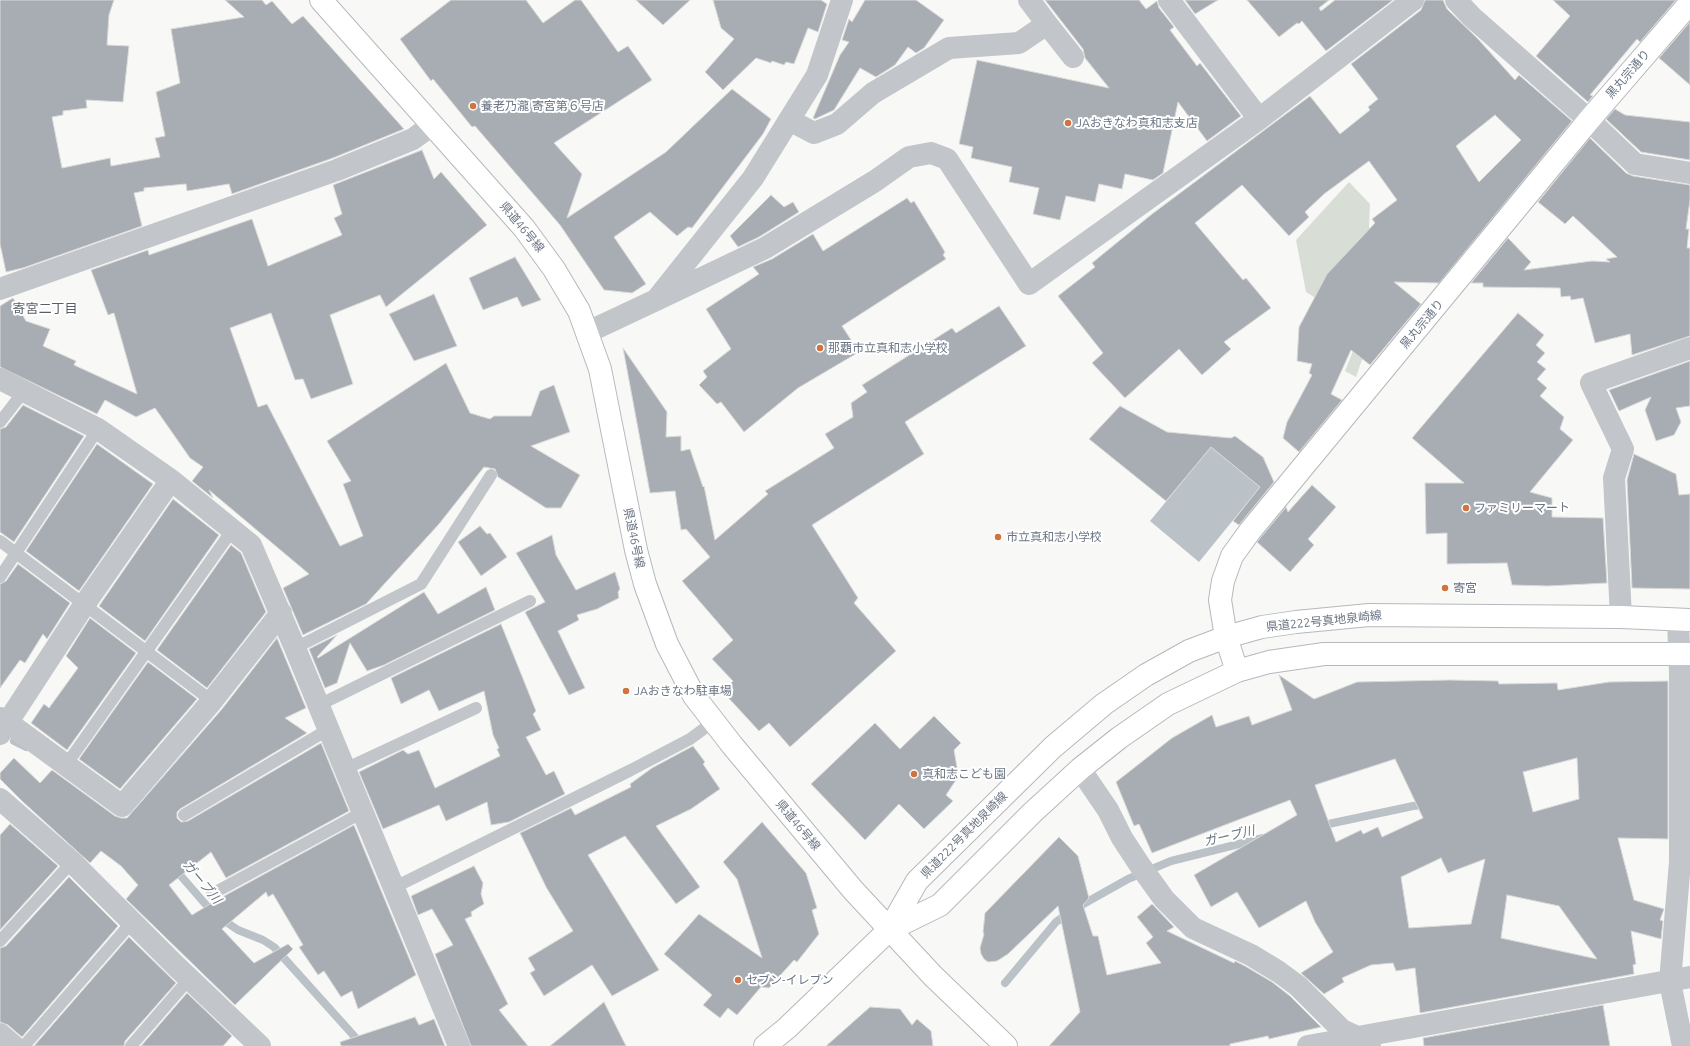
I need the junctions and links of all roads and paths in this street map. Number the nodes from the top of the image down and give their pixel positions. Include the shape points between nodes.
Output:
1 (321, 0) edge
2 (842, 0) edge
3 (1029, 0) edge
4 (1168, 0) edge
5 (1413, 0) edge
6 (1456, 0) edge
7 (1690, 3) edge
8 (1046, 24) junction
9 (1073, 58) dead end
10 (1259, 119) junction
11 (789, 120) junction
12 (1589, 120) junction
13 (432, 125) junction
14 (1690, 173) edge
15 (0, 289) edge
16 (656, 300) junction
17 (588, 332) junction
18 (1690, 348) edge
19 (0, 379) edge
20 (24, 391) junction
21 (0, 422) edge
22 (98, 429) junction
23 (491, 475) dead end
24 (171, 480) junction
25 (233, 529) junction
26 (0, 541) edge
27 (16, 553) junction
28 (0, 578) edge
29 (530, 601) dead end
30 (84, 605) junction
31 (281, 613) junction
32 (1621, 617) junction
33 (1684, 620) edge
34 (1226, 637) junction
35 (296, 648) junction
36 (146, 651) junction
37 (1684, 653) edge
38 (1237, 671) junction
39 (212, 701) junction
40 (319, 705) junction
41 (476, 708) dead end
42 (714, 722) junction
43 (2, 725) edge
44 (329, 729) junction
45 (66, 766) junction
46 (345, 769) junction
47 (1080, 770) junction
48 (4, 810) edge
49 (363, 812) junction
50 (184, 815) dead end
51 (72, 862) junction
52 (1685, 862) edge
53 (393, 888) junction
54 (212, 894) dead end
55 (132, 922) junction
56 (889, 930) junction
57 (0, 941) edge
58 (189, 979) junction
59 (1680, 980) edge
60 (0, 1034) edge
61 (1363, 1041) edge
62 (250, 1042) edge
63 (14, 1046) edge
64 (24, 1046) edge
65 (131, 1046) edge
66 (459, 1046) edge
67 (765, 1046) edge
68 (1006, 1046) edge
69 (1308, 1046) edge
70 (1683, 1046) edge

1 - 13 main road, 県道46号線
2 - 11 street via 817,75
3 - 8 street
4 - 10 street
5 - 10 street
6 - 12 street
7 - 12 main road, 黒丸宗通り
8 - 9 street
8 - 11 street via 1019,43 949,48 873,93 837,124 814,133
10 - 16 street via 1029,284 947,159 931,154 909,157 875,181 765,248
11 - 16 street via 753,178
12 - 14 street via 1635,164
12 - 34 main road, 黒丸宗通り via 1232,556 1223,581 1220,600
13 - 15 street via 413,139 336,170
13 - 17 main road, 県道46号線 via 543,252 566,286
16 - 17 street
17 - 42 main road, 県道46号線 via 600,369 645,584 656,617 681,674
18 - 32 street via 1591,383 1623,449 1614,478
19 - 20 street
20 - 21 lane
20 - 22 street
22 - 24 street
22 - 27 lane
23 - 35 lane via 421,584
24 - 25 street
24 - 30 street
25 - 31 street via 251,545
25 - 36 lane
26 - 27 lane
27 - 28 lane
27 - 30 lane
29 - 40 lane
30 - 36 lane
30 - 43 street
31 - 35 street
31 - 39 street
32 - 33 main road, 県道222号真地泉崎線
32 - 34 main road, 県道222号真地泉崎線 via 1369,614 1262,627
33 - 37 street
34 - 38 main road, 黒丸宗通り
34 - 56 main road, 県道222号真地泉崎線 via 1189,651 1146,675 1104,704 1053,747 918,881
35 - 40 street
36 - 39 lane
36 - 45 lane
37 - 38 main road via 1324,654 1269,662
37 - 52 street via 1680,674
38 - 47 main road via 1168,704 1119,738
39 - 45 street via 122,806
40 - 44 street
41 - 46 lane
42 - 53 lane via 690,739 638,766
42 - 56 main road, 県道46号線
43 - 45 street
44 - 46 street
44 - 50 lane
46 - 49 street
47 - 56 main road via 1033,812 940,905
47 - 61 street via 1108,810 1122,838 1146,874 1164,899 1193,928 1279,972 1298,986 1342,1030
48 - 51 street
49 - 53 street
49 - 54 lane
51 - 55 street
51 - 57 lane
52 - 59 street
53 - 66 street
55 - 58 street
55 - 64 lane
56 - 67 main road
56 - 68 main road, 県道46号線
58 - 62 street
58 - 65 lane
59 - 61 street
59 - 70 street
60 - 63 street
61 - 69 street

